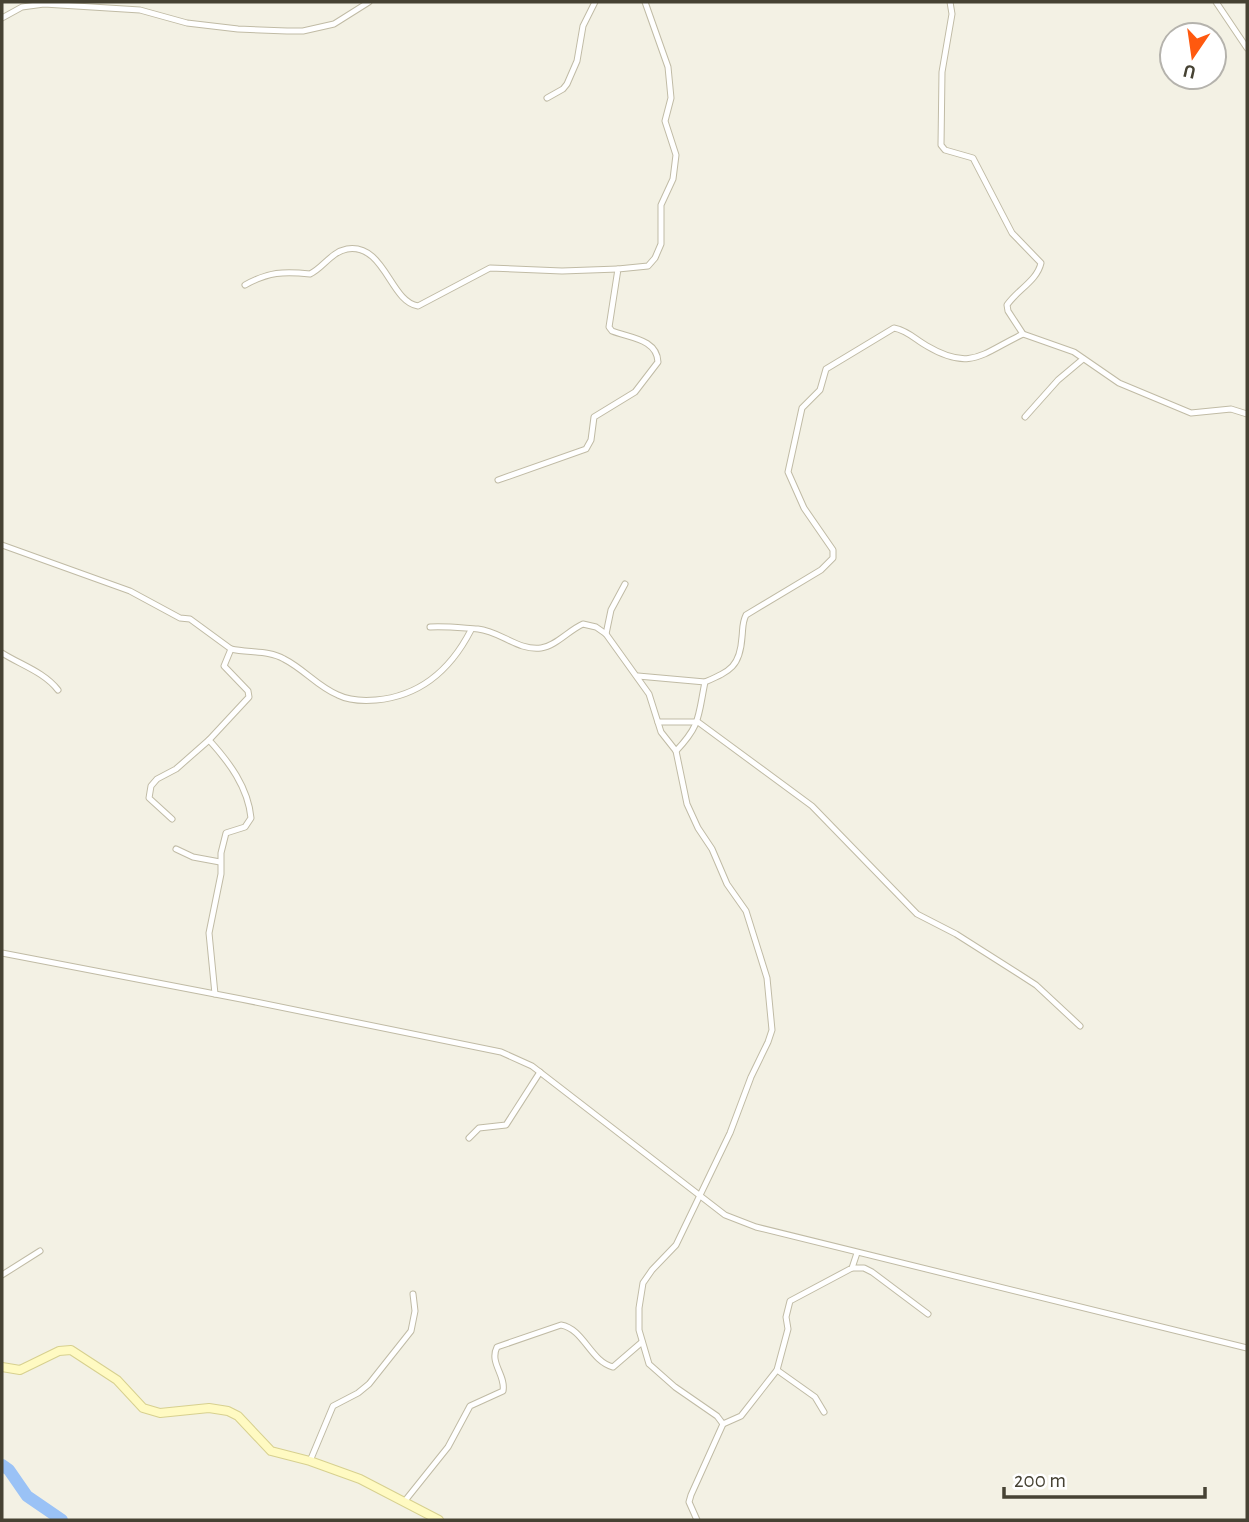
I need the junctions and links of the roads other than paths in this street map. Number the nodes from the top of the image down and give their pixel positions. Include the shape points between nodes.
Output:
1 (369, 2) edge
2 (595, 2) edge
3 (645, 2) edge
4 (950, 2) edge
5 (1216, 2) edge
6 (2, 18) edge
7 (1247, 48) edge
8 (547, 98) dead end
9 (618, 269) junction
10 (245, 285) dead end
11 (1023, 334) junction
12 (1083, 359) junction
13 (1247, 414) edge
14 (1025, 417) dead end
15 (498, 480) dead end
16 (2, 545) edge
17 (625, 584) dead end
18 (430, 628) dead end
19 (471, 630) junction
20 (606, 634) junction
21 (231, 649) junction
22 (2, 653) edge
23 (638, 676) junction
24 (705, 682) junction
25 (58, 690) dead end
26 (658, 722) junction
27 (698, 722) junction
28 (209, 740) junction
29 (676, 751) junction
30 (172, 819) dead end
31 (176, 849) dead end
32 (220, 862) junction
33 (2, 953) edge
34 (215, 994) junction
35 (1080, 1026) dead end
36 (540, 1072) junction
37 (470, 1138) dead end
38 (698, 1196) junction
39 (40, 1251) dead end
40 (857, 1253) junction
41 (852, 1268) junction
42 (2, 1275) edge
43 (413, 1294) dead end
44 (928, 1314) dead end
45 (642, 1342) junction
46 (1247, 1348) edge
47 (2, 1367) edge
48 (777, 1370) junction
49 (824, 1412) dead end
50 (723, 1424) junction
51 (310, 1461) junction
52 (404, 1502) junction
53 (439, 1520) edge
54 (697, 1520) edge

1 - 6 street via 334,24 295,31 187,23 140,10 44,4 22,7
2 - 8 street via 583,26 568,84
3 - 9 street via 668,67 671,98 665,125 677,164 662,200 661,244 655,258 648,266
4 - 11 street via 942,72 941,145 973,158 1012,233 1041,263 1030,283 1007,305
5 - 7 street
9 - 10 street via 490,268 418,306 404,299 375,260 351,249 338,252 313,273 279,271
9 - 15 street via 610,330 654,347 657,365 635,392 594,417 586,449
11 - 12 street
11 - 24 street via 965,360 894,328 829,366 820,390 802,408 788,472 804,508 833,550 833,558 821,570 750,610 742,622 740,657 730,670
12 - 13 street via 1119,383 1191,413 1226,408
12 - 14 street
16 - 21 street via 130,591 190,619
17 - 20 street via 611,610
18 - 19 street
19 - 20 street via 535,648 547,646 583,624
19 - 21 street via 456,656 428,683 403,696 363,701 337,695 278,656
20 - 23 street
21 - 28 street via 225,666 249,698
22 - 25 street via 43,674
23 - 24 street
23 - 26 street
24 - 27 street
26 - 27 street
26 - 29 street
27 - 29 street
27 - 35 street via 813,806 917,914 1027,979
28 - 30 street via 150,786 149,798
28 - 32 street via 238,779 251,818 245,827 224,836
29 - 38 street via 687,804 726,884 746,911 767,978 772,1030 730,1133
31 - 32 street
32 - 34 street via 209,933
33 - 34 street
34 - 36 street via 500,1052
36 - 37 street via 506,1125 479,1128
36 - 38 street
38 - 40 street via 725,1215 756,1227
38 - 45 street via 676,1245 643,1283 639,1308
39 - 42 street
40 - 41 street
40 - 46 street
41 - 44 street via 872,1272
41 - 48 street via 790,1301
43 - 51 street via 411,1331 369,1384 333,1406
45 - 50 street via 654,1371
45 - 52 street via 613,1367 600,1362 573,1330 561,1325 497,1347 494,1360 502,1391 470,1406 448,1447
47 - 51 street via 20,1370 71,1350 117,1380 144,1408 160,1413 217,1407 238,1416 271,1451
48 - 49 street via 815,1396
48 - 50 street via 741,1416
50 - 54 street via 691,1495
51 - 52 street
52 - 53 street

